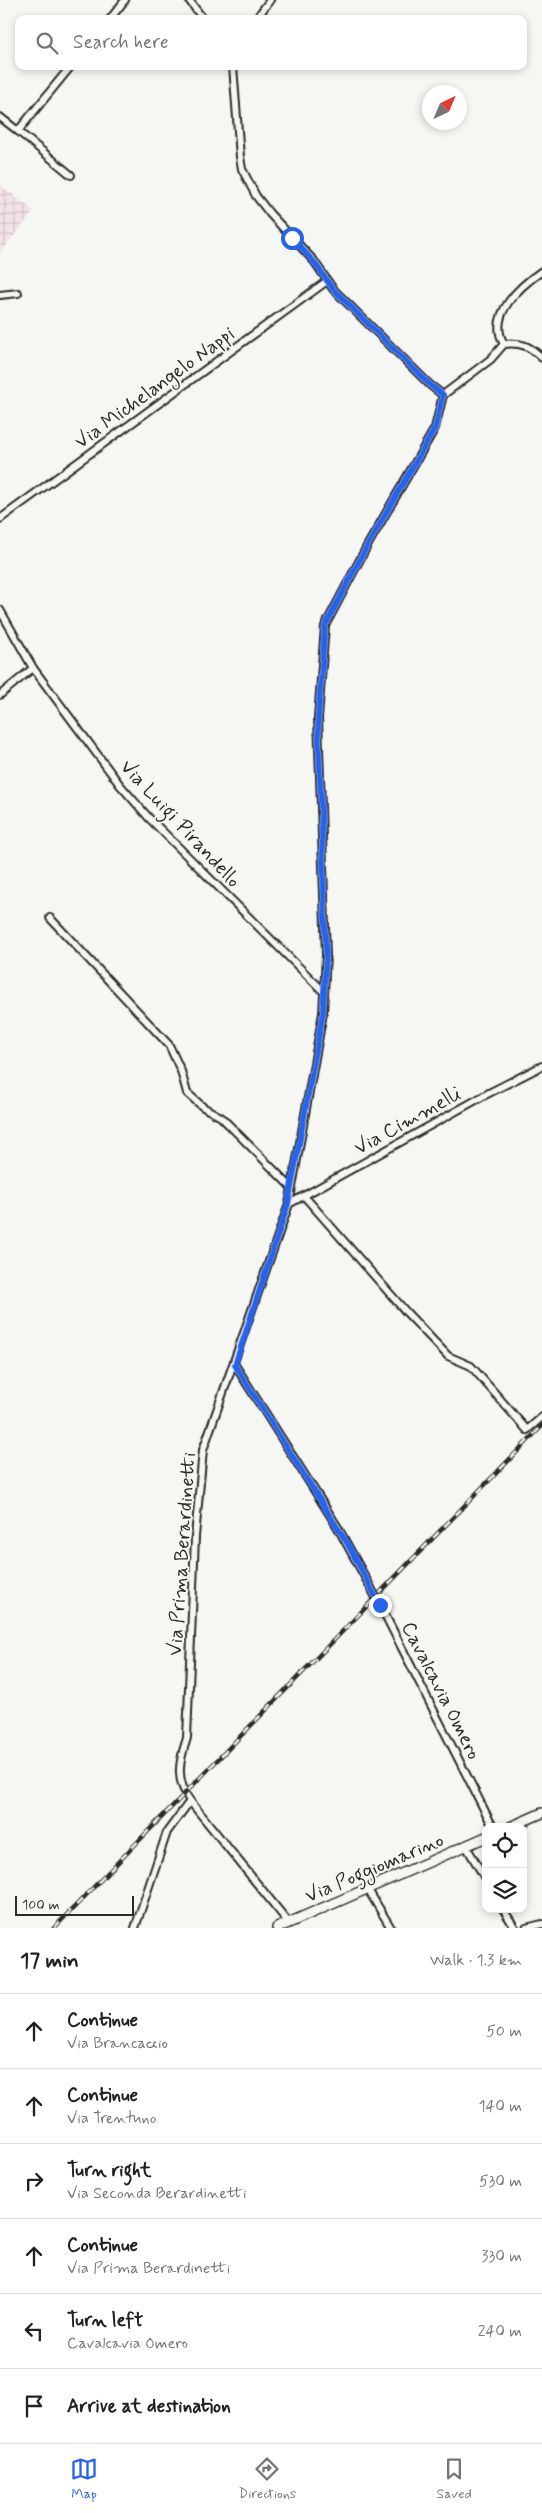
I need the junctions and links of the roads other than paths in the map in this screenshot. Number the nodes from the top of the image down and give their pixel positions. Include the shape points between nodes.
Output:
1 (125, 0) edge
2 (189, 0) edge
3 (270, 0) edge
4 (113, 15) edge
5 (200, 15) edge
6 (259, 15) edge
7 (68, 70) edge
8 (233, 70) edge
9 (0, 117) edge
10 (18, 130) junction
11 (71, 175) dead end
12 (542, 271) edge
13 (326, 281) junction
14 (18, 293) dead end
15 (0, 295) edge
16 (504, 344) junction
17 (542, 358) edge
18 (443, 395) junction
19 (0, 519) edge
20 (0, 610) edge
21 (33, 668) junction
22 (0, 695) edge
23 (50, 918) dead end
24 (324, 992) junction
25 (542, 1066) edge
26 (291, 1187) junction
27 (305, 1197) junction
28 (288, 1204) junction
29 (235, 1365) junction
30 (542, 1416) edge
31 (190, 1801) junction
32 (542, 1813) edge
33 (491, 1823) edge
34 (519, 1823) edge
35 (482, 1839) edge
36 (466, 1846) junction
37 (482, 1873) edge
38 (367, 1888) junction
39 (505, 1913) edge
40 (289, 1923) junction
41 (542, 1924) edge
42 (135, 1928) edge
43 (277, 1928) edge
44 (391, 1928) edge
45 (514, 1928) edge
46 (526, 1928) edge

1 - 4 street
2 - 5 street
3 - 6 street
7 - 10 street
8 - 13 street via 242,169 256,196 314,262
9 - 10 street
10 - 11 street
12 - 16 street via 526,282 505,306 500,332
13 - 18 street
13 - 19 street, Via Michelangelo Nappi
14 - 15 street
16 - 17 street via 517,342 531,347
16 - 18 street via 491,359
18 - 24 street, Via Prima Berardinetti via 435,428 325,626 318,718 326,954
20 - 21 street, Via Luigi Pirandello
21 - 22 street
21 - 24 street, Via Luigi Pirandello via 120,786
23 - 26 street via 169,1045 187,1093 221,1117
24 - 26 street, Via Prima Berardinetti via 323,1013
25 - 27 street, Via Cimmelli
26 - 28 street, Via Prima Berardinetti
27 - 28 street, Via Cimmelli
27 - 30 street via 406,1313 448,1356 471,1366 527,1430
28 - 29 street, Via Prima Berardinetti
29 - 31 street, Via Prima Berardinetti via 206,1441 199,1484 187,1738 178,1775
29 - 33 street, Cavalcavia Omero, bridge via 337,1526
31 - 40 street, Via Prima Berardinetti
31 - 42 street via 167,1832
32 - 34 main road
35 - 36 main road, Via Poggiomarino
36 - 37 street
36 - 38 main road, Via Poggiomarino
38 - 40 main road, Via Poggiomarino
38 - 44 street
39 - 45 street
40 - 43 main road, Via Poggiomarino
41 - 46 street

